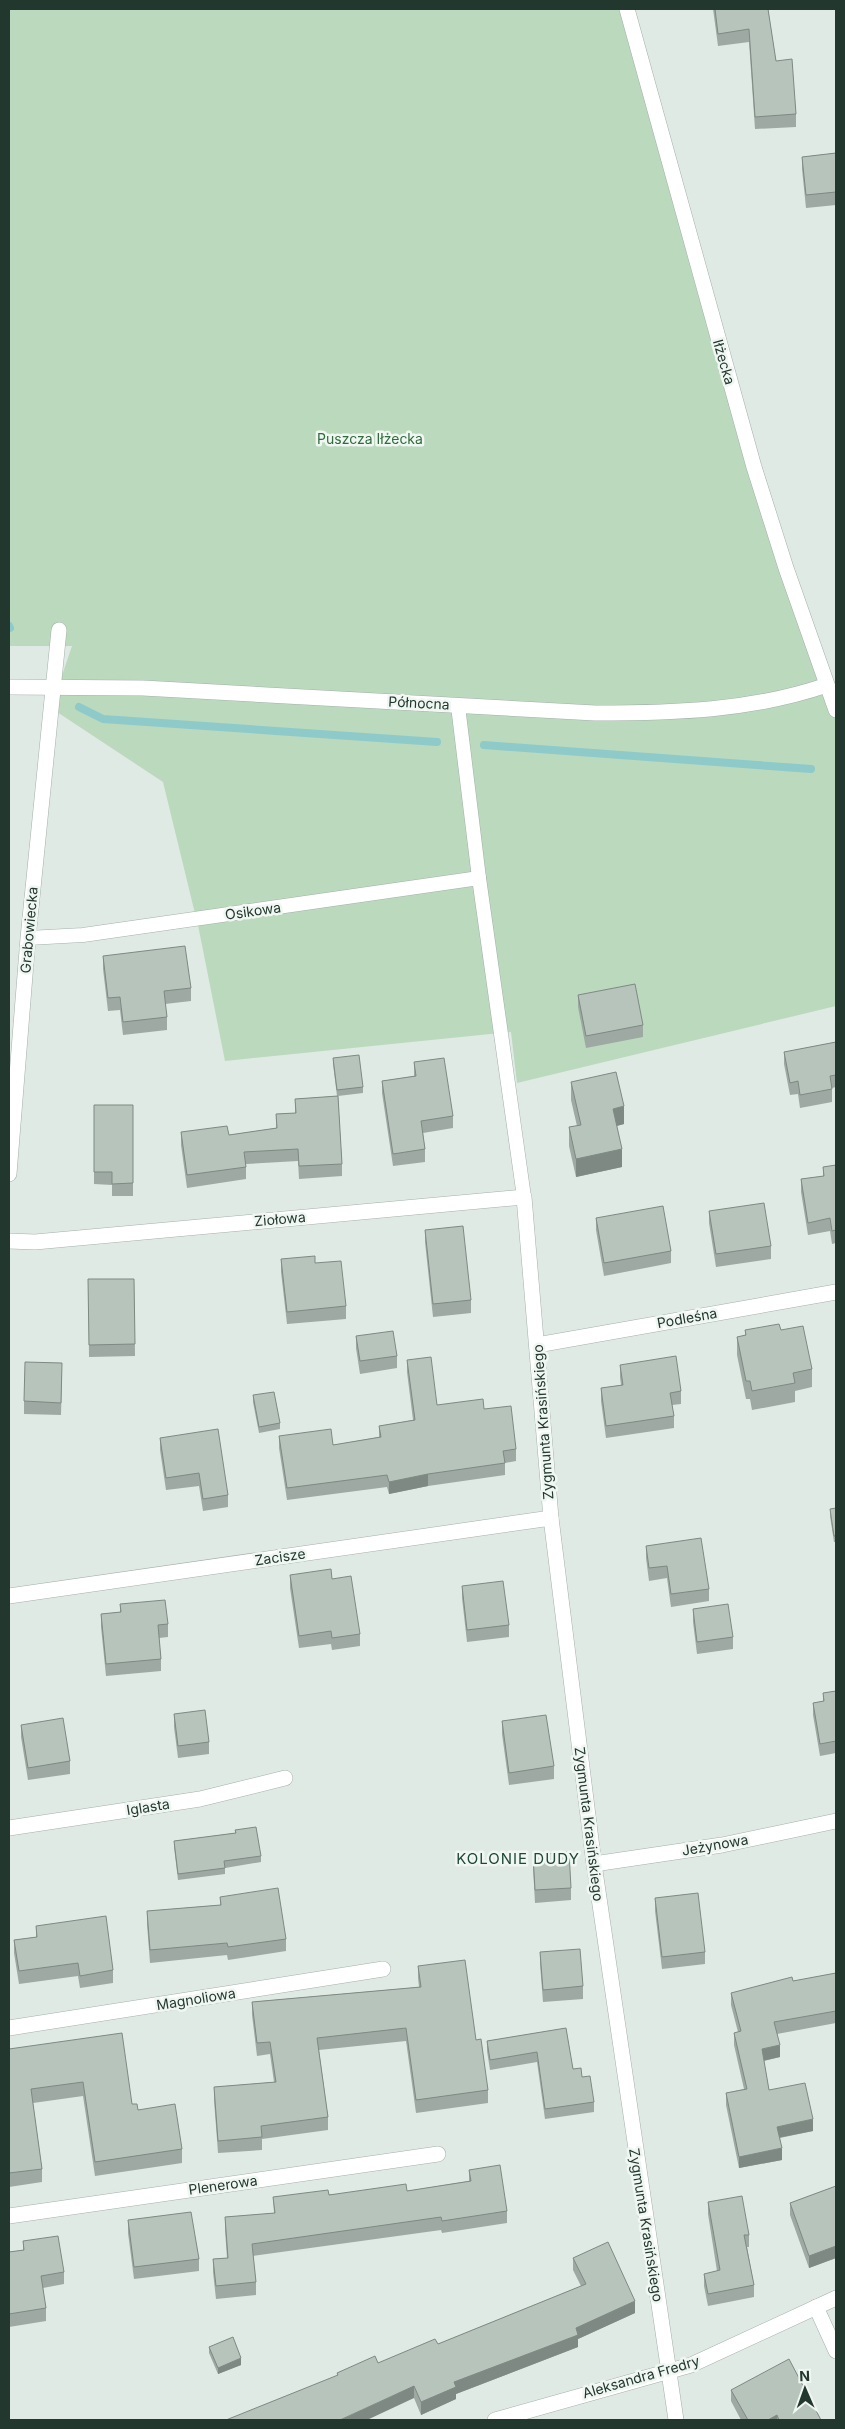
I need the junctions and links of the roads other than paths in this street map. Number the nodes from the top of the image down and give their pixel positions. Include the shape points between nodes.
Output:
1 (627, 9) edge
2 (59, 630) dead end
3 (826, 685) junction
4 (9, 687) edge
5 (54, 687) junction
6 (458, 706) junction
7 (836, 710) edge
8 (479, 878) junction
9 (28, 938) junction
10 (15, 1014) edge
11 (9, 1174) edge
12 (524, 1197) junction
13 (9, 1241) edge
14 (836, 1292) edge
15 (537, 1344) junction
16 (551, 1518) junction
17 (9, 1596) edge
18 (285, 1778) dead end
19 (836, 1821) edge
20 (9, 1828) edge
21 (594, 1864) junction
22 (383, 1969) dead end
23 (9, 2028) edge
24 (438, 2154) dead end
25 (9, 2216) edge
26 (836, 2298) edge
27 (816, 2307) junction
28 (836, 2351) edge
29 (669, 2372) junction
30 (495, 2420) edge
31 (676, 2420) edge

1 - 3 street, Iłżecka via 754,467
2 - 5 street, Grabowiecka
3 - 6 street, Północna via 791,697 719,710 595,713
3 - 7 street, Iłżecka
4 - 5 street, Północna
5 - 6 street, Północna via 143,688
5 - 9 street, Grabowiecka
6 - 8 lane
8 - 9 lane, Osikowa via 83,935
8 - 12 lane
9 - 10 street, Grabowiecka
10 - 11 street, Grabowiecka
12 - 13 street, Ziołowa via 35,1242
12 - 15 street, Zygmunta Krasińskiego
14 - 15 street, Podleśna
15 - 16 street, Zygmunta Krasińskiego
16 - 17 street, Zacisze
16 - 21 street, Zygmunta Krasińskiego
18 - 20 street, Iglasta via 200,1799
19 - 21 street, Jeżynowa via 722,1844
21 - 29 street, Zygmunta Krasińskiego
22 - 23 street, Magnoliowa
24 - 25 street, Plenerowa
26 - 27 street, Aleksandra Fredry
27 - 28 street
27 - 29 street, Aleksandra Fredry
29 - 30 street, Aleksandra Fredry
29 - 31 street, Zygmunta Krasińskiego

